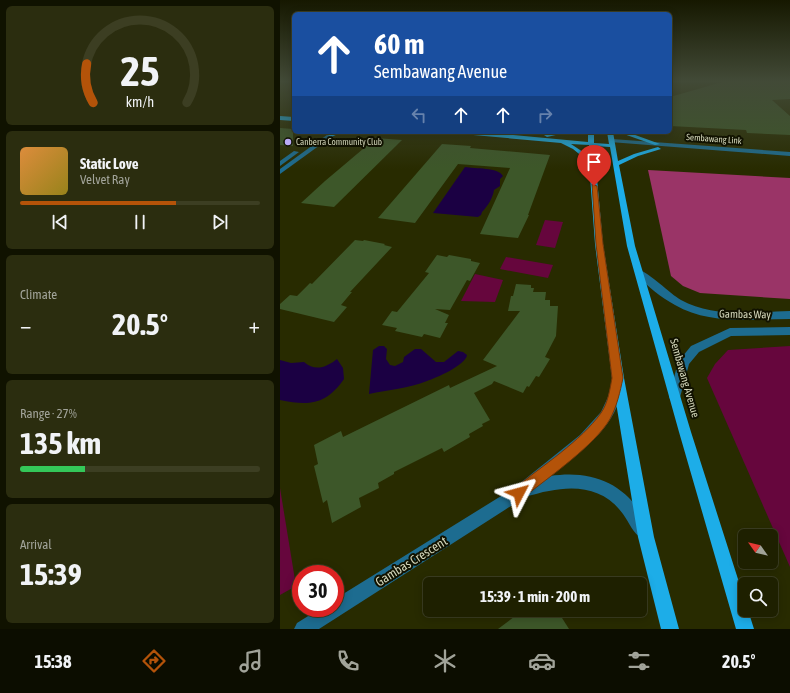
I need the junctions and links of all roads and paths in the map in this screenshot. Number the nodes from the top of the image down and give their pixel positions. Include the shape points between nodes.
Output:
1 (280, 114) edge
2 (292, 115) edge
3 (280, 118) edge
4 (292, 119) edge
5 (321, 134) edge
6 (333, 134) edge
7 (486, 134) edge
8 (538, 134) edge
9 (553, 134) edge
10 (610, 134) edge
11 (626, 134) edge
12 (547, 135) junction
13 (591, 138) edge
14 (557, 140) junction
15 (612, 143) junction
16 (657, 147) junction
17 (790, 154) edge
18 (790, 160) edge
19 (592, 161) junction
20 (280, 164) edge
21 (616, 164) junction
22 (280, 172) edge
23 (639, 273) junction
24 (790, 315) edge
25 (790, 331) edge
26 (618, 378) junction
27 (675, 397) junction
28 (519, 493) junction
29 (646, 537) junction
30 (304, 629) edge
31 (670, 629) edge
32 (745, 629) edge

1 - 2 main road
3 - 4 main road
5 - 20 street
6 - 22 street
7 - 14 main road
8 - 12 main road
9 - 12 main road
10 - 15 main road, Sembawang Avenue
11 - 16 main road
12 - 13 main road
13 - 14 main road
13 - 15 main road
13 - 19 main road
14 - 19 main road via 575,148
15 - 16 street, Sembawang Link
15 - 21 main road, Sembawang Avenue
16 - 17 street, Sembawang Link
16 - 18 street, Sembawang Link
16 - 21 main road
19 - 26 main road via 599,244
21 - 23 main road, Sembawang Avenue via 631,246
23 - 24 street, Gambas Way via 682,305 691,308 721,315
23 - 27 main road, Sembawang Avenue
25 - 27 street, Gambas Way via 730,332 695,349 684,362
26 - 28 street, Gambas Crescent via 606,416 585,439
26 - 29 main road
27 - 32 main road, Sembawang Avenue
28 - 29 street, Gambas Crescent via 544,484 592,482 620,498
28 - 30 street, Gambas Crescent
29 - 31 main road

